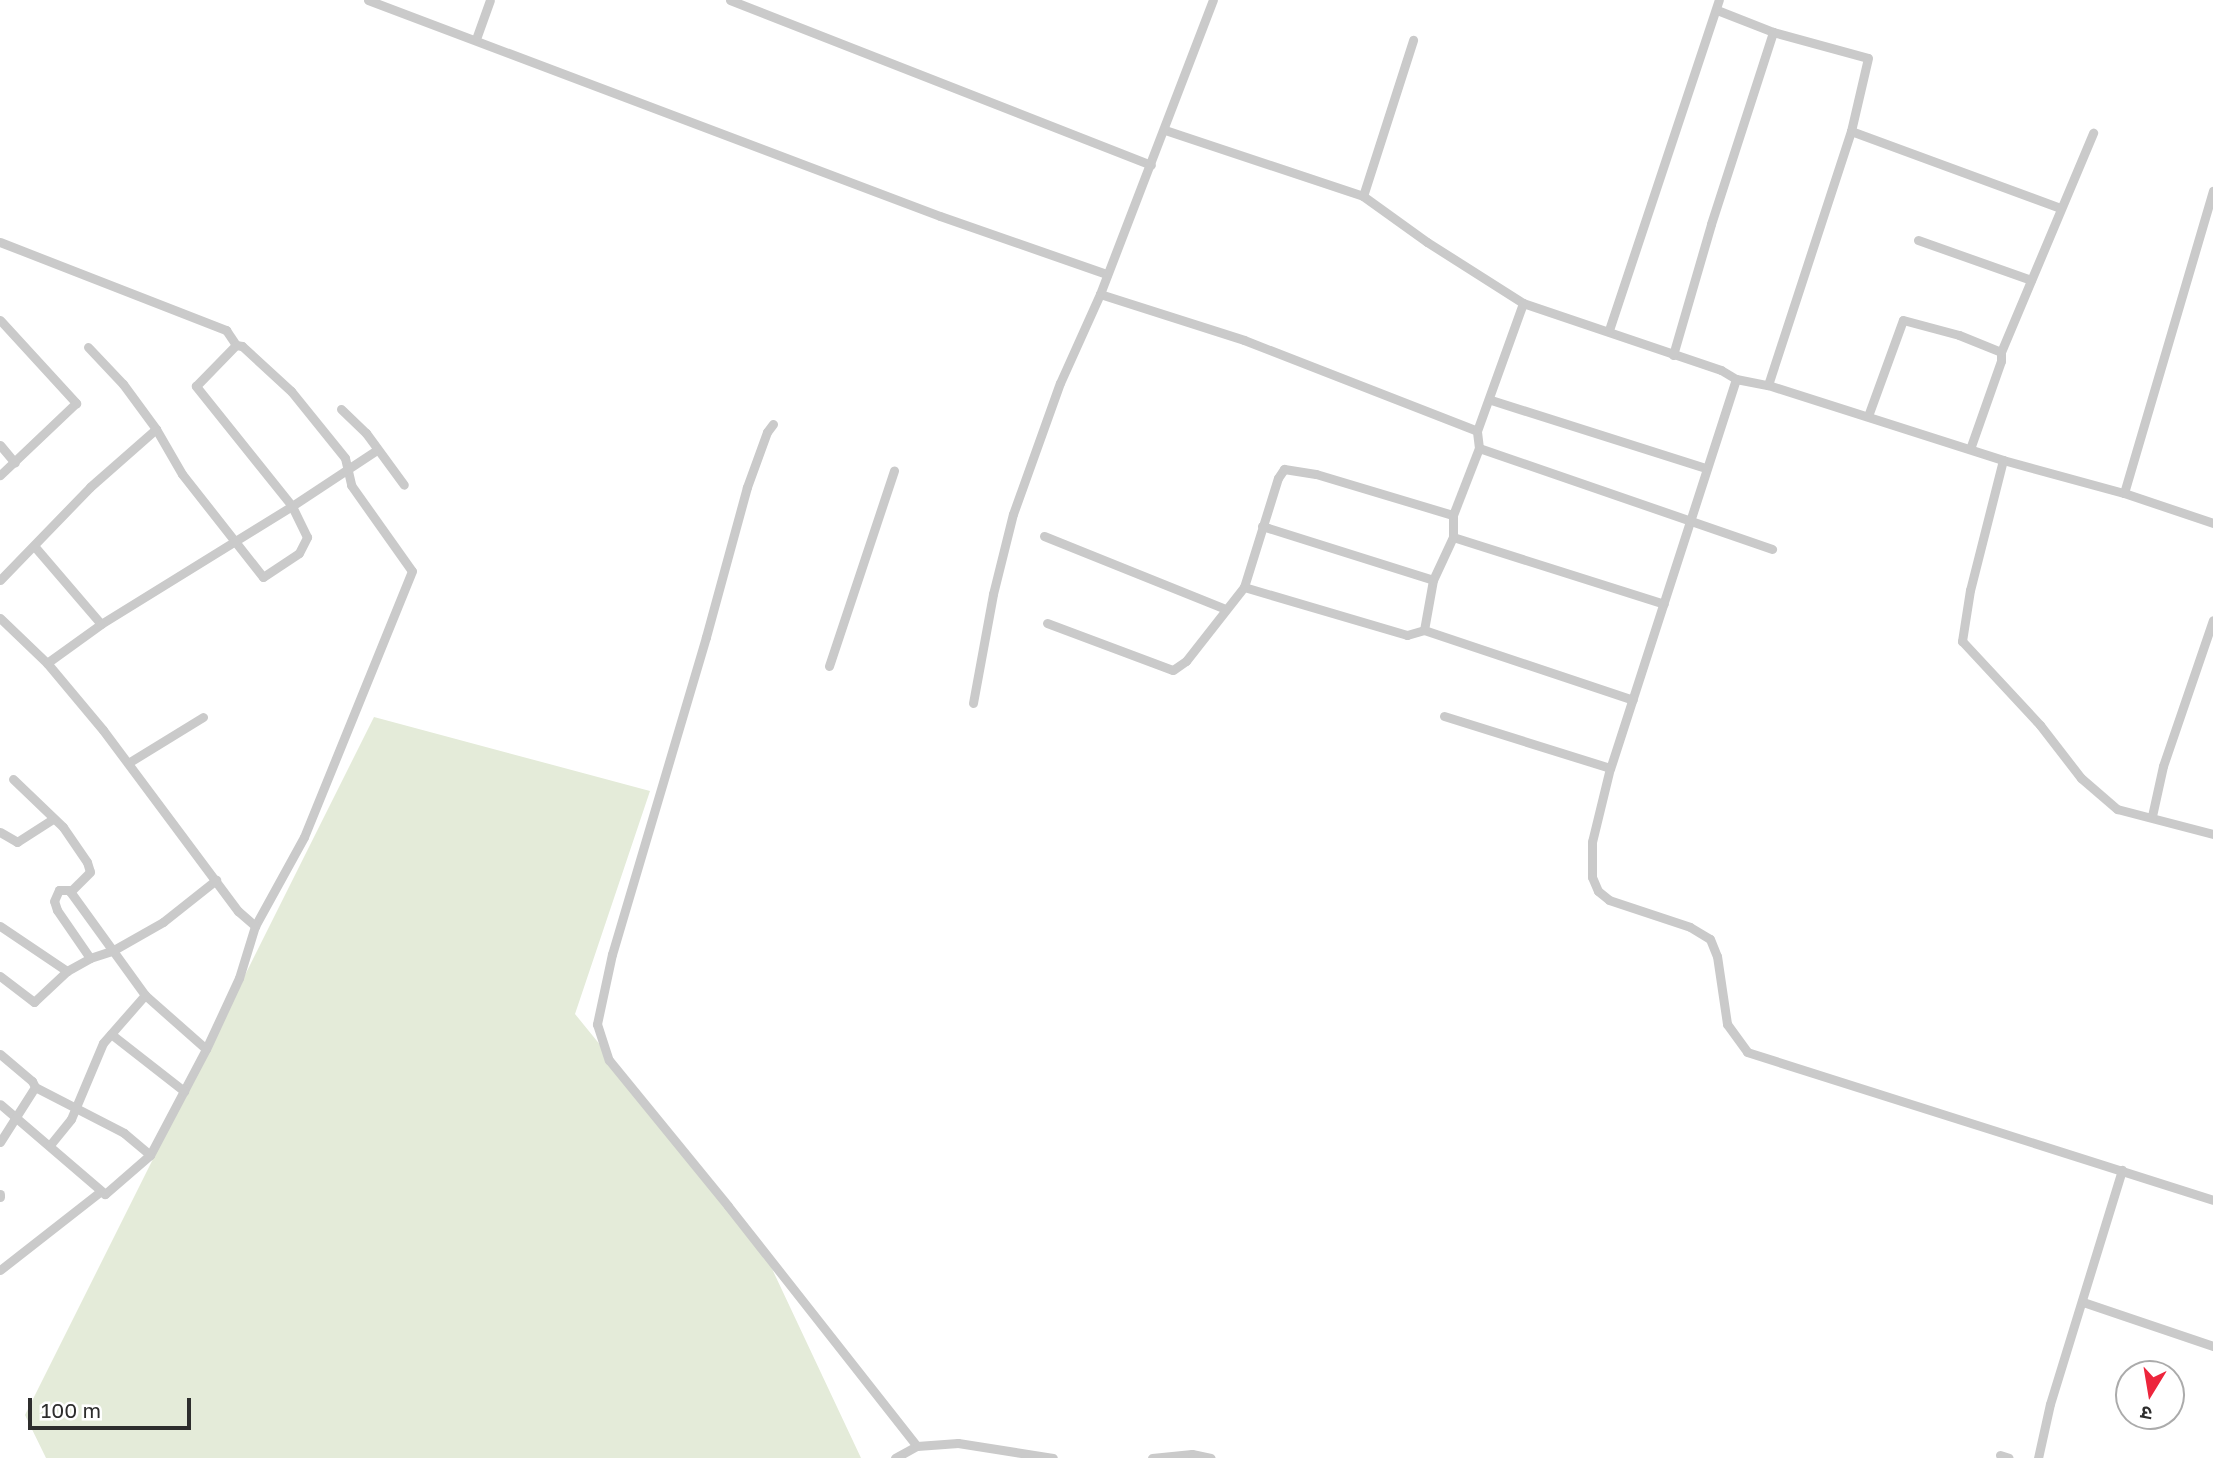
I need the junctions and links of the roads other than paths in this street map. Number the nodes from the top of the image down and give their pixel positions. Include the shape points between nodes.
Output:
1 (368, 0) edge
2 (490, 0) edge
3 (730, 0) edge
4 (1213, 0) edge
5 (1718, 5) edge
6 (1773, 32) junction
7 (475, 39) junction
8 (1413, 40) dead end
9 (1164, 130) junction
10 (1851, 131) junction
11 (2093, 133) dead end
12 (1151, 165) junction
13 (2213, 191) edge
14 (1363, 196) junction
15 (2060, 208) junction
16 (1918, 240) dead end
17 (0, 242) edge
18 (1107, 275) junction
19 (2031, 280) junction
20 (1100, 294) junction
21 (1523, 303) junction
22 (0, 320) edge
23 (1609, 330) junction
24 (236, 345) junction
25 (88, 346) dead end
26 (2001, 352) junction
27 (1673, 355) junction
28 (1735, 379) junction
29 (1768, 385) junction
30 (1491, 400) junction
31 (341, 409) dead end
32 (1868, 416) junction
33 (773, 424) dead end
34 (156, 429) junction
35 (1477, 431) junction
36 (0, 445) edge
37 (1479, 448) junction
38 (1970, 449) junction
39 (377, 450) junction
40 (2003, 460) junction
41 (15, 463) junction
42 (1705, 468) junction
43 (349, 471) junction
44 (894, 471) dead end
45 (0, 475) edge
46 (404, 485) dead end
47 (2124, 493) junction
48 (292, 506) junction
49 (1453, 515) junction
50 (1691, 520) junction
51 (2213, 523) edge
52 (1262, 526) junction
53 (1044, 536) dead end
54 (1453, 537) junction
55 (233, 542) junction
56 (35, 547) junction
57 (1772, 549) dead end
58 (0, 580) edge
59 (1433, 580) junction
60 (1244, 587) junction
61 (1664, 604) junction
62 (1226, 610) junction
63 (0, 618) edge
64 (2213, 620) edge
65 (1047, 623) dead end
66 (101, 624) junction
67 (1424, 630) junction
68 (47, 663) junction
69 (829, 666) dead end
70 (1633, 700) junction
71 (972, 703) dead end
72 (203, 716) dead end
73 (1444, 716) dead end
74 (128, 763) junction
75 (1610, 768) junction
76 (13, 779) dead end
77 (2152, 816) junction
78 (53, 819) junction
79 (0, 832) edge
80 (2213, 834) edge
81 (216, 880) junction
82 (71, 892) junction
83 (0, 926) edge
84 (255, 926) junction
85 (112, 951) junction
86 (90, 958) junction
87 (67, 971) junction
88 (0, 976) edge
89 (145, 995) junction
90 (111, 1034) junction
91 (206, 1049) junction
92 (0, 1055) edge
93 (35, 1087) junction
94 (184, 1091) junction
95 (0, 1104) edge
96 (76, 1106) junction
97 (15, 1118) junction
98 (0, 1142) edge
99 (50, 1145) junction
100 (150, 1155) junction
101 (2122, 1170) junction
102 (100, 1192) junction
103 (2213, 1200) edge
104 (0, 1270) edge
105 (2082, 1302) junction
106 (2213, 1346) edge
107 (917, 1446) junction
108 (895, 1458) edge
109 (1053, 1458) edge
110 (1152, 1458) edge
111 (1211, 1458) edge
112 (2038, 1458) edge

1 - 7 street
2 - 7 street
3 - 12 street
4 - 9 street
5 - 6 street
5 - 23 street
6 - 10 street via 1868,58
6 - 27 street
7 - 18 street
8 - 14 street
9 - 12 street
9 - 14 street
10 - 15 street
10 - 29 street
11 - 15 street
12 - 18 street
13 - 47 street
14 - 21 street
15 - 19 street
16 - 19 street
17 - 24 street via 226,330
18 - 20 street
19 - 26 street
20 - 35 street via 1244,340
20 - 71 street via 1060,383 1013,514
21 - 23 street
21 - 30 street
22 - 41 street via 76,403
23 - 27 street
24 - 43 street via 290,391 345,458
24 - 48 street via 196,386
25 - 34 street
26 - 32 street via 1903,320
26 - 38 street
27 - 28 street
28 - 29 street
28 - 42 street
29 - 32 street
30 - 35 street
30 - 42 street
31 - 39 street
32 - 38 street
33 - 107 street via 747,486 612,954 597,1024 608,1060
34 - 55 street via 182,474
34 - 56 street via 90,487
35 - 37 street
36 - 41 street
37 - 49 street
37 - 50 street
38 - 40 street
39 - 43 street
39 - 46 street
40 - 47 street
40 - 77 street via 1962,641 2040,725 2081,778 2117,810
41 - 45 street
42 - 50 street
43 - 48 street
43 - 84 street via 351,485 412,571 304,837
44 - 69 street
47 - 51 street
48 - 55 street
48 - 55 street via 305,528 305,544 263,577
49 - 52 street via 1289,468 1278,478
49 - 54 street
50 - 57 street
50 - 61 street
52 - 59 street
52 - 60 street
53 - 62 street
54 - 59 street
54 - 61 street
55 - 66 street
56 - 58 street
56 - 66 street
59 - 67 street
60 - 62 street
60 - 67 street via 1407,635
61 - 70 street
62 - 65 street via 1186,661 1173,670
63 - 68 street
64 - 77 street via 2163,766
66 - 68 street
67 - 70 street
68 - 74 street
70 - 75 street
72 - 74 street
73 - 75 street
74 - 81 street
75 - 101 street via 1592,842 1592,877 1598,891 1609,900 1690,927 1710,939 1717,956 1727,1024 1747,1052
76 - 78 street
77 - 80 street
78 - 79 street via 17,842
78 - 82 street via 90,872
81 - 84 street
81 - 85 street via 163,922
82 - 85 street
82 - 86 street via 59,890 54,901
83 - 87 street
84 - 91 street via 239,978
85 - 86 street
85 - 89 street
86 - 87 street
87 - 88 street via 34,1002
89 - 90 street
89 - 91 street
90 - 94 street
90 - 96 street
91 - 94 street
92 - 93 street
93 - 96 street
93 - 97 street
94 - 100 street
95 - 97 street
96 - 99 street
96 - 100 street via 124,1132
97 - 98 street
97 - 99 street
99 - 102 street
100 - 102 street via 105,1194
101 - 103 street
101 - 105 street
102 - 104 street
105 - 106 street
105 - 112 street
107 - 108 street
107 - 109 street via 958,1443
110 - 111 street via 1192,1454

